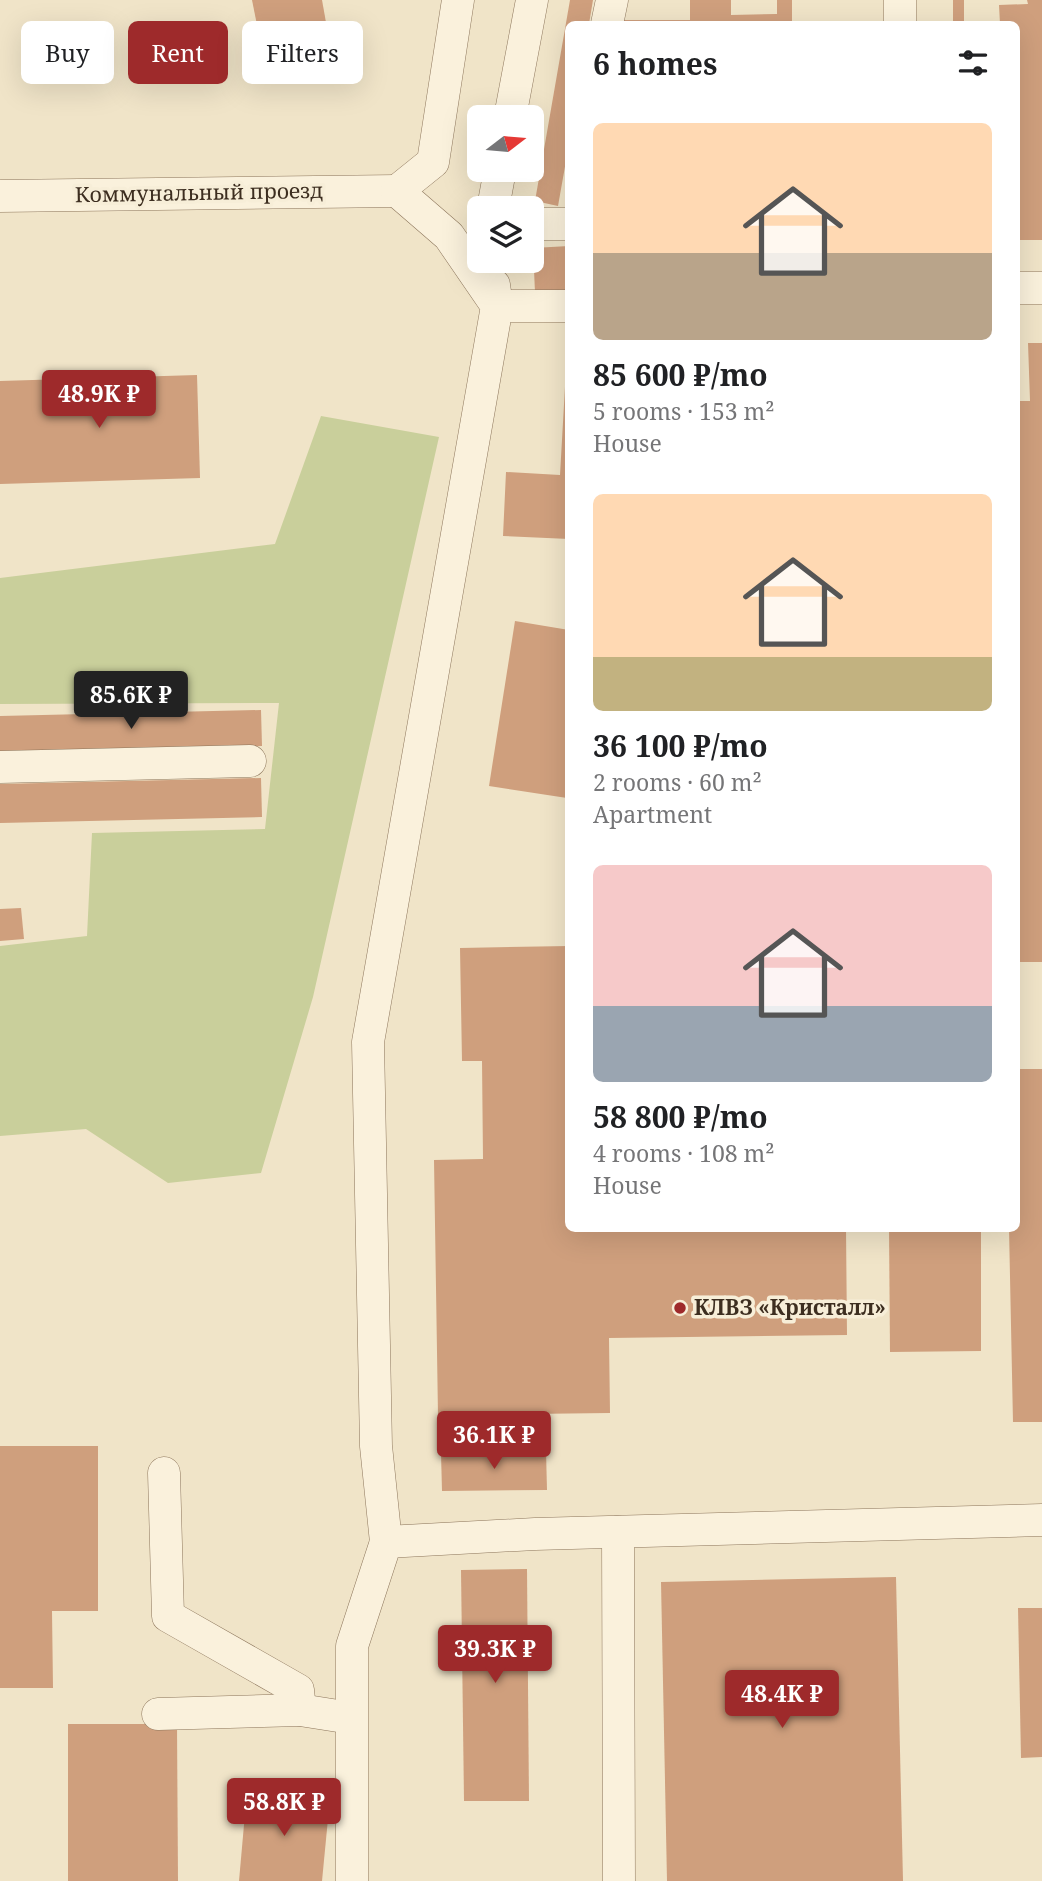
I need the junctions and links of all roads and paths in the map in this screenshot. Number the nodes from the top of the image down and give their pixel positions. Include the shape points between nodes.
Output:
1 (458, 0) edge
2 (532, 0) edge
3 (612, 0) edge
4 (900, 0) edge
5 (608, 21) edge
6 (900, 21) edge
7 (512, 105) edge
8 (397, 191) junction
9 (0, 196) edge
10 (544, 224) edge
11 (565, 224) edge
12 (493, 273) edge
13 (1020, 288) edge
14 (1042, 288) edge
15 (497, 306) junction
16 (565, 306) edge
17 (250, 761) dead end
18 (0, 767) edge
19 (164, 1473) dead end
20 (1042, 1520) edge
21 (618, 1532) junction
22 (386, 1542) junction
23 (300, 1710) junction
24 (158, 1714) dead end
25 (351, 1718) junction
26 (352, 1881) edge
27 (619, 1881) edge

1 - 8 street via 433,162
2 - 7 street
3 - 5 street
4 - 6 street
8 - 9 street, Коммунальный проезд
8 - 15 street via 449,236
10 - 11 street
12 - 15 street
13 - 14 street
15 - 16 street
15 - 22 street via 368,1042 376,1446
17 - 18 street
19 - 23 street via 168,1616 298,1690
20 - 21 street
21 - 22 street
21 - 27 street
22 - 25 street via 352,1646
23 - 24 street
23 - 25 street
25 - 26 street

